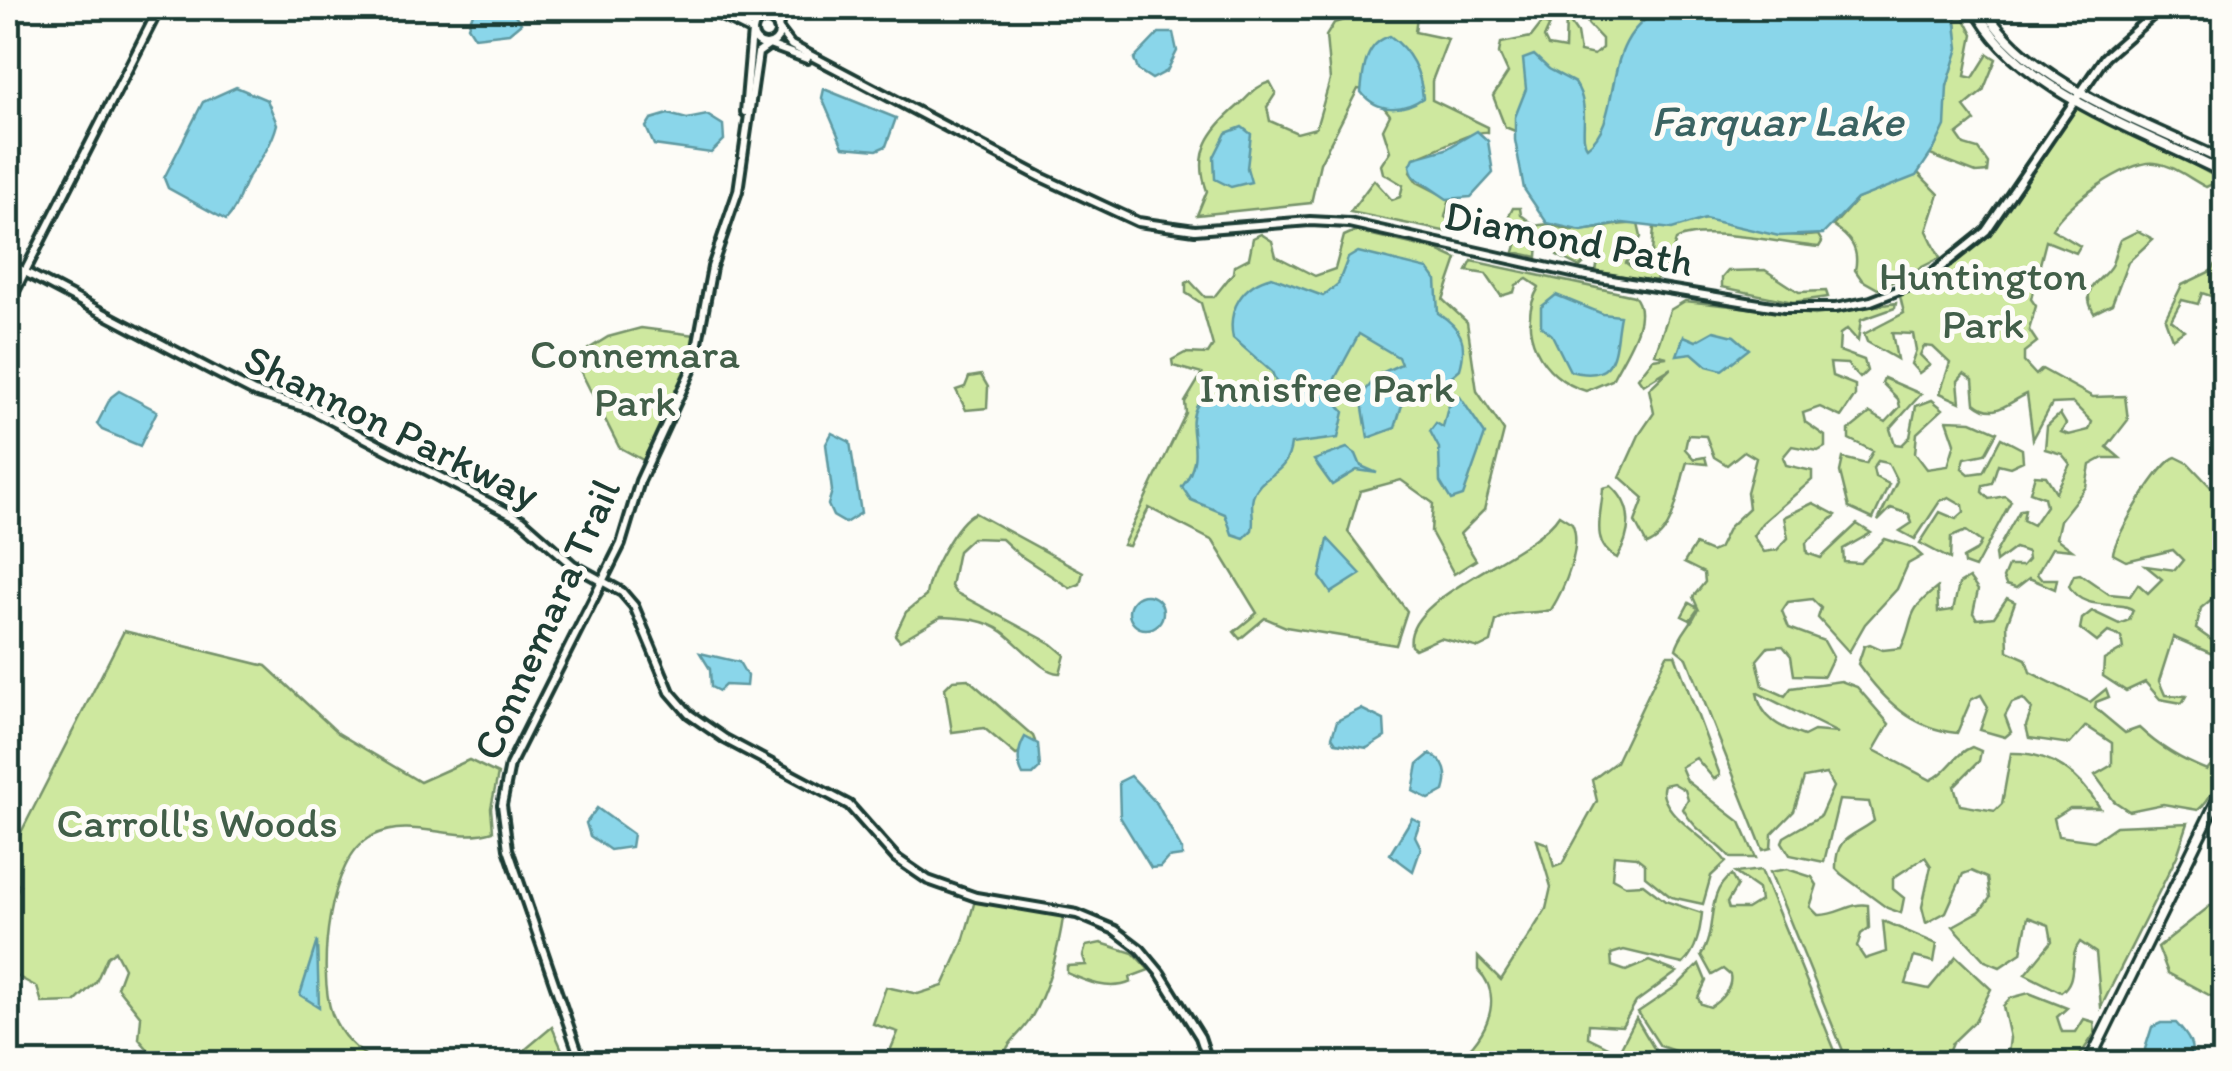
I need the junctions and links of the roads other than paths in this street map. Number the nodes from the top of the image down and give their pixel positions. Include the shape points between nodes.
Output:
1 (160, 8) edge
2 (705, 8) edge
3 (717, 8) edge
4 (779, 8) edge
5 (1974, 8) edge
6 (1984, 8) edge
7 (2161, 8) edge
8 (763, 19) junction
9 (778, 28) junction
10 (753, 35) junction
11 (768, 45) junction
12 (865, 87) junction
13 (2078, 95) junction
14 (744, 143) junction
15 (2224, 162) edge
16 (2224, 174) edge
17 (8, 263) edge
18 (24, 272) junction
19 (8, 306) edge
20 (603, 581) junction
21 (2224, 786) edge
22 (582, 1064) edge
23 (1209, 1064) edge
24 (2088, 1064) edge

1 - 18 street
2 - 10 street, Diamond Path via 744,24
3 - 8 street, Diamond Path
4 - 8 street
4 - 9 street
5 - 13 main road via 2018,64
6 - 13 main road via 2027,60
7 - 13 street, Diamond Path via 2129,32
8 - 9 street, Diamond Path
8 - 10 street
9 - 11 street
9 - 12 street, Diamond Path via 786,42
10 - 11 street, Diamond Path
10 - 14 street, Connemara Trail
11 - 12 street, Diamond Path
11 - 14 street, Connemara Trail via 754,66
12 - 13 street, Diamond Path via 1111,212 1152,225 1194,230 1349,223 1581,275 1813,310 1898,292 1966,251 2007,205
13 - 15 main road
13 - 16 main road
14 - 20 street, Connemara Trail via 694,364
17 - 18 street, Shannon Parkway
18 - 19 street
18 - 20 street, Shannon Parkway via 522,520
20 - 22 street, Connemara Trail via 510,765 502,805 512,863
20 - 23 street, Shannon Parkway via 634,606 670,692 689,714 839,798 896,858 928,880 976,897 1076,914 1114,930 1160,973
21 - 24 main road

